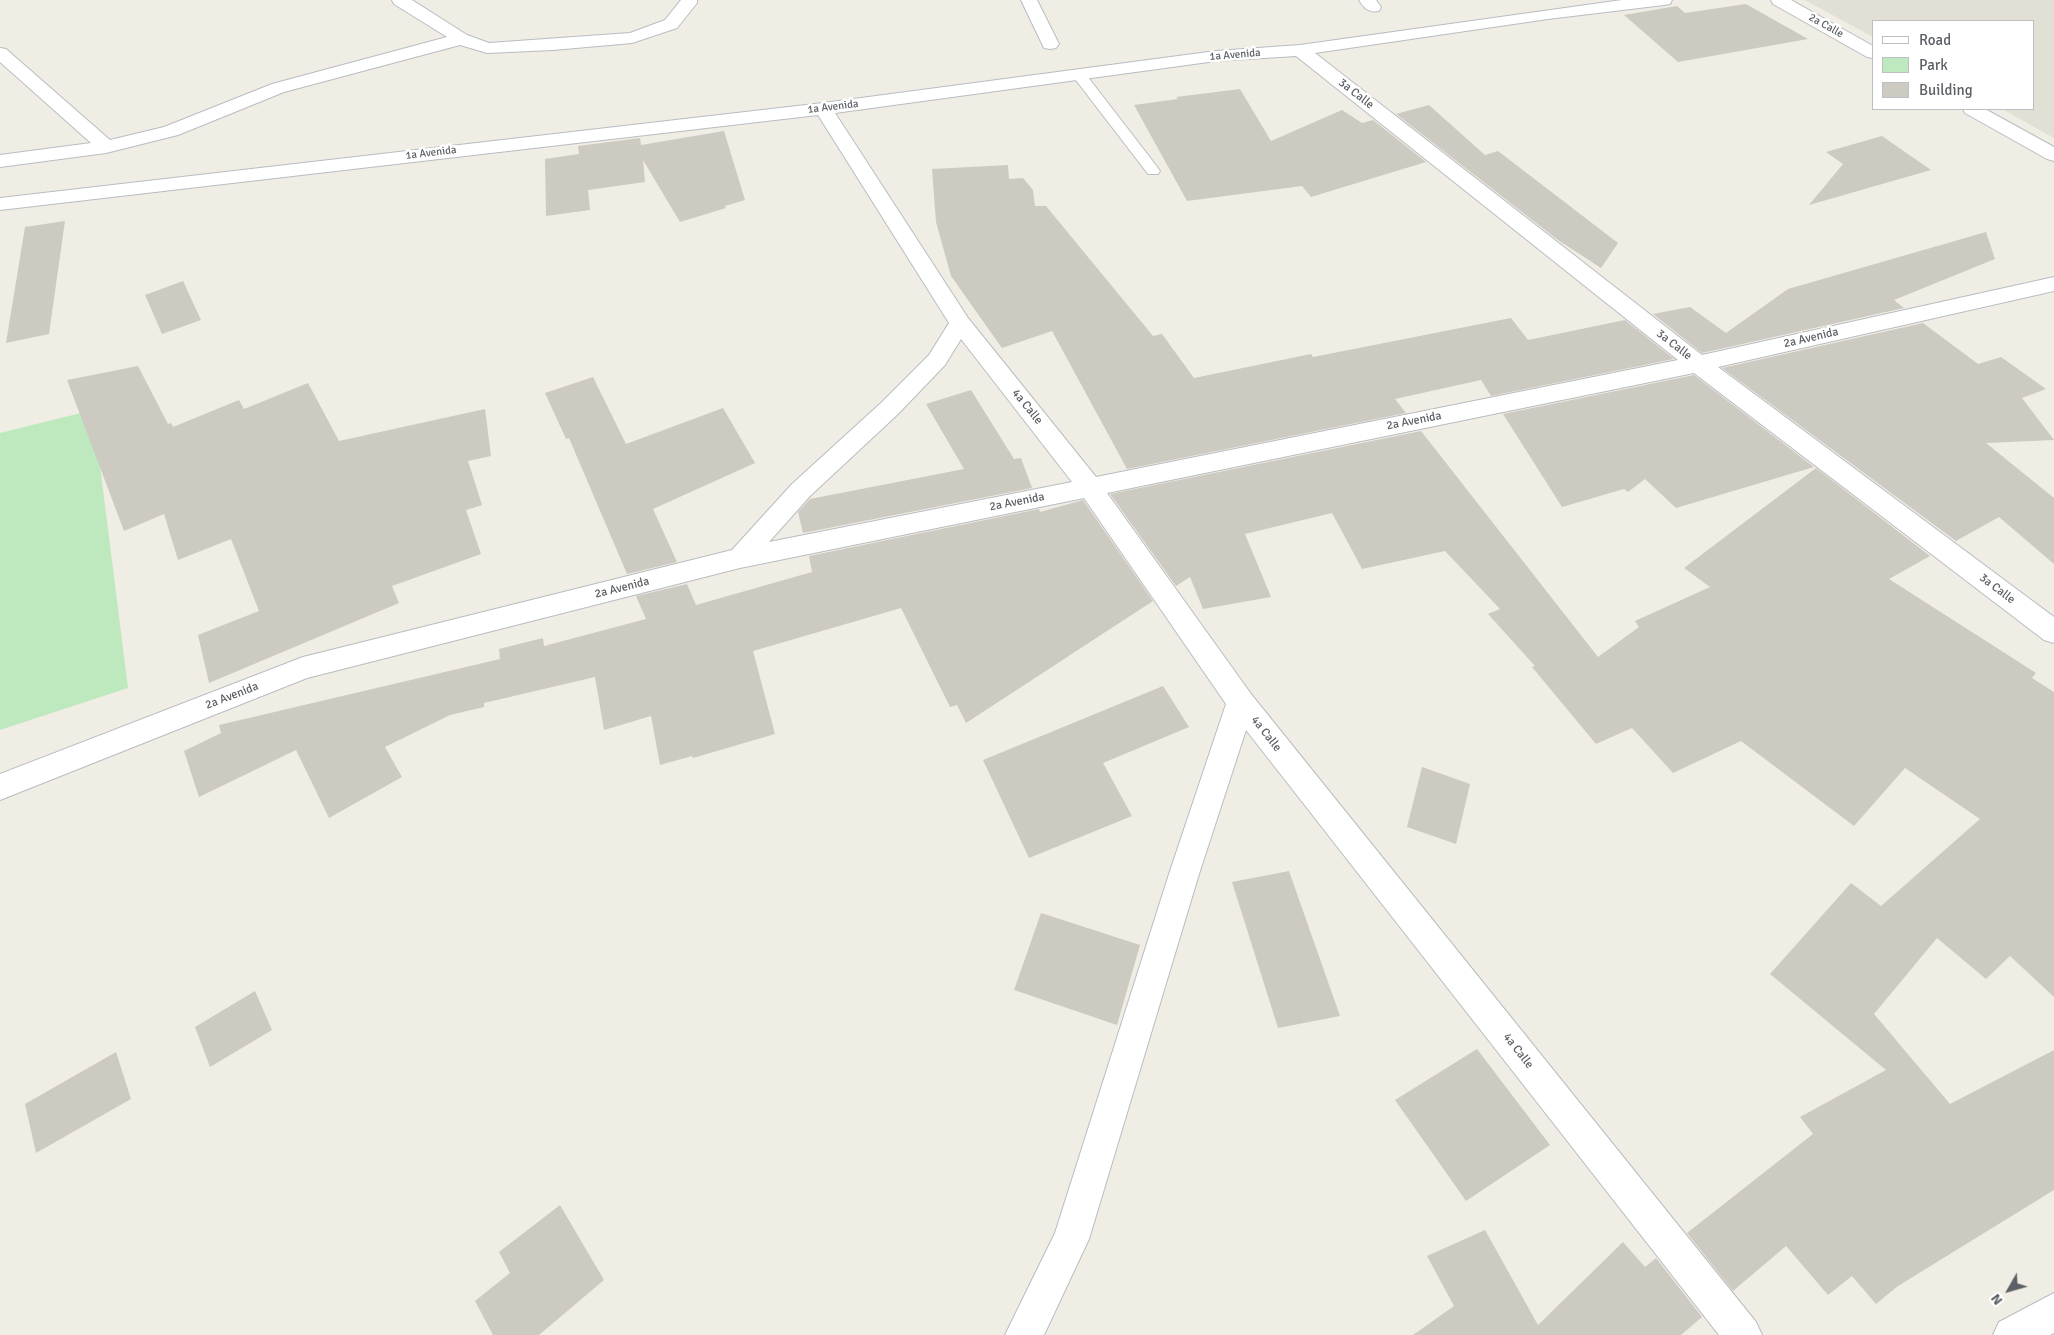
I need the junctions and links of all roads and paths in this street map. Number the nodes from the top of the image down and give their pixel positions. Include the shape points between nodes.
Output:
1 (400, 0) edge
2 (688, 0) edge
3 (1029, 0) edge
4 (1664, 0) edge
5 (1779, 0) edge
6 (461, 39) junction
7 (1050, 44) dead end
8 (1300, 50) junction
9 (1872, 52) edge
10 (0, 53) edge
11 (1079, 74) junction
12 (823, 109) junction
13 (1974, 110) edge
14 (106, 147) junction
15 (2054, 155) edge
16 (0, 161) edge
17 (1152, 171) dead end
18 (0, 204) edge
19 (2054, 284) edge
20 (960, 323) junction
21 (1698, 364) junction
22 (1090, 487) junction
23 (740, 558) junction
24 (2054, 632) edge
25 (1241, 702) junction
26 (0, 787) edge
27 (2054, 1312) edge
28 (1024, 1335) edge
29 (1743, 1335) edge
30 (2012, 1335) edge

1 - 6 street
2 - 6 street via 689,3 671,24 632,38 553,46 487,48
3 - 7 street
4 - 8 street, 1a Avenida
5 - 9 street, 2a Calle
6 - 14 street via 278,88 170,131
8 - 11 street, 1a Avenida via 1216,56
8 - 21 street, 3a Calle
10 - 14 street
11 - 12 street, 1a Avenida
11 - 17 lane
12 - 18 street, 1a Avenida
12 - 20 street, 4a Calle
13 - 15 street
14 - 16 street
19 - 21 street, 2a Avenida
20 - 22 street, 4a Calle
20 - 23 street via 937,360 801,490
21 - 22 street, 2a Avenida
21 - 24 street, 3a Calle
22 - 23 street, 2a Avenida
22 - 25 street, 4a Calle
23 - 26 street, 2a Avenida via 303,668
25 - 28 street via 1071,1239
25 - 29 street, 4a Calle
27 - 30 street

